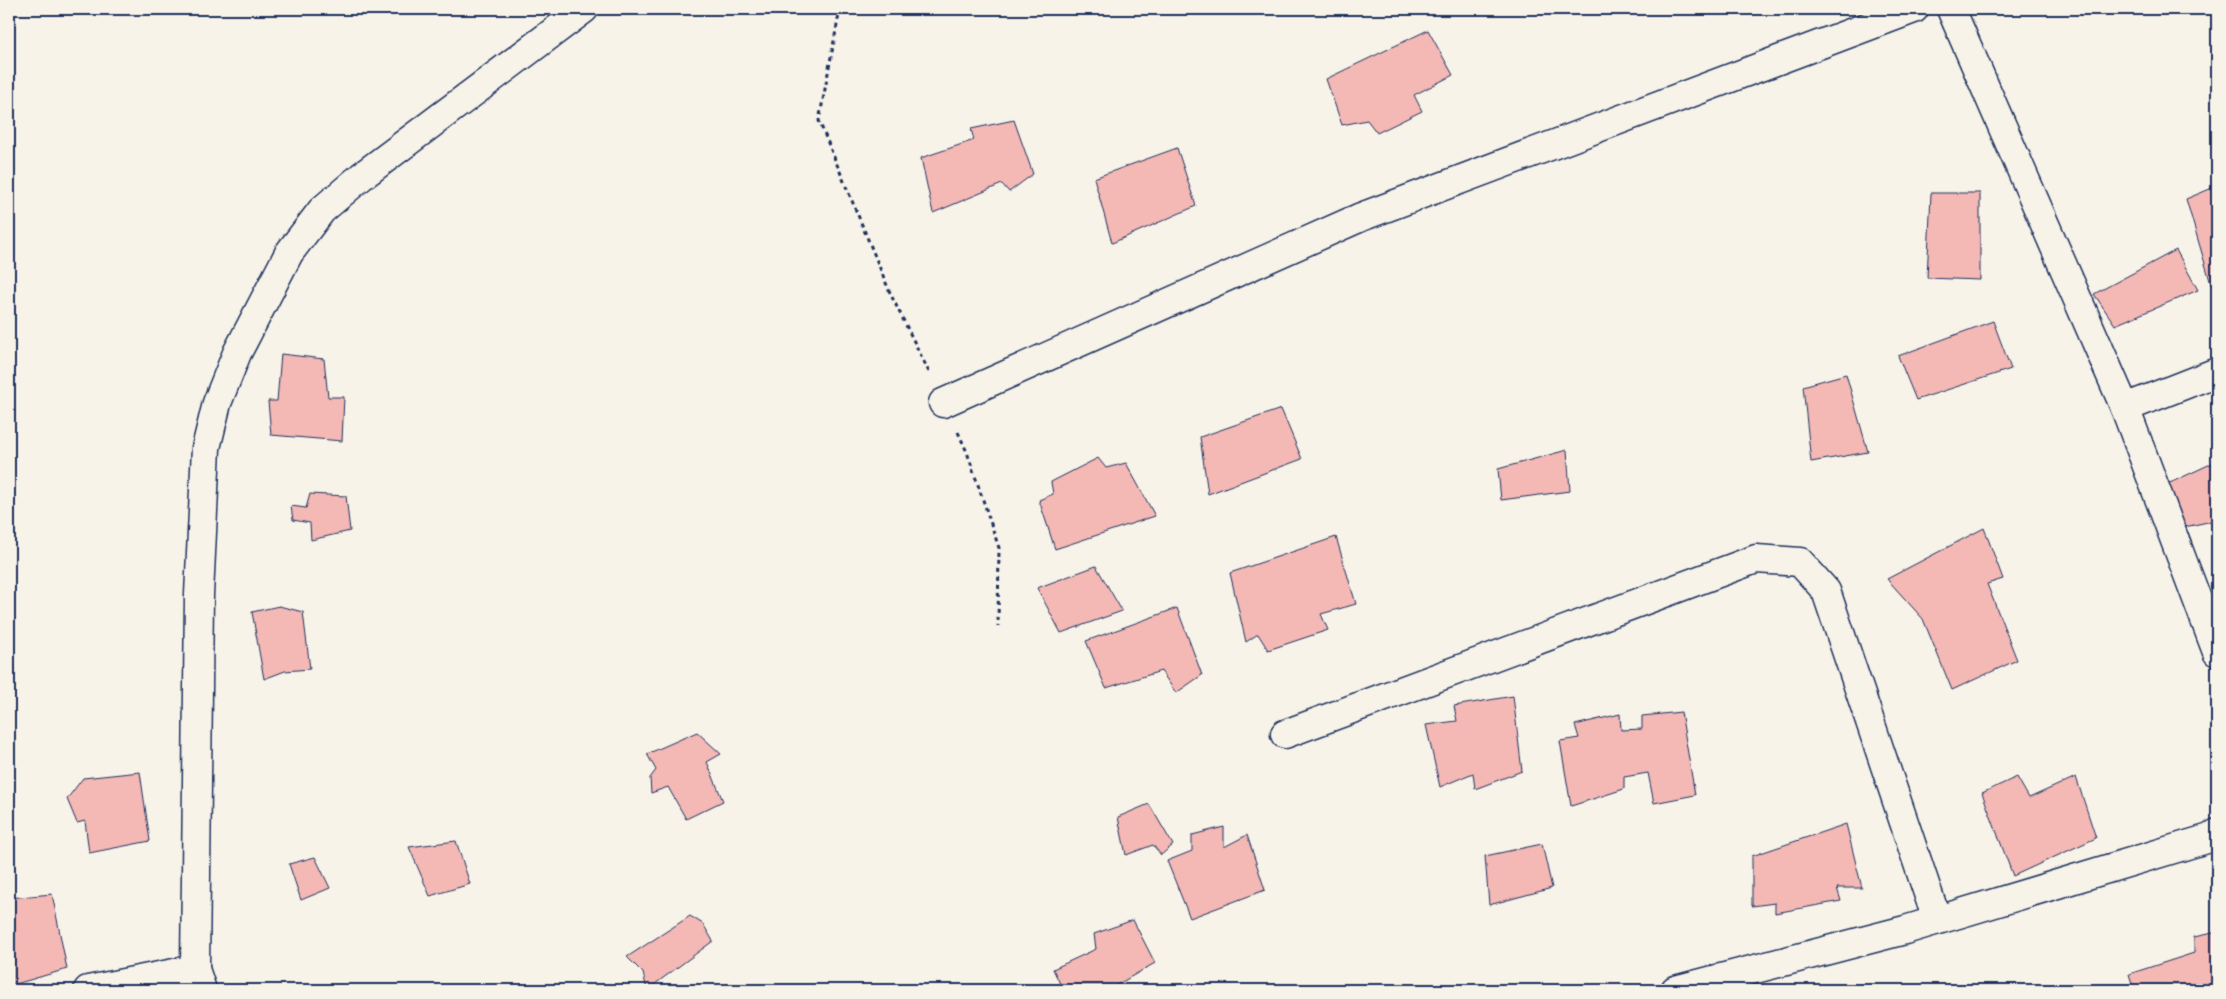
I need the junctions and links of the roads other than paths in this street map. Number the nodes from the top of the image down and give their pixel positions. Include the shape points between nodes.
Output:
1 (584, 9) edge
2 (1914, 9) edge
3 (1951, 9) edge
4 (2217, 372) edge
5 (944, 403) road end
6 (2125, 408) junction
7 (2217, 652) edge
8 (1285, 734) dead end
9 (2215, 841) edge
10 (1937, 920) junction
11 (199, 980) edge
12 (88, 990) edge
13 (1675, 990) edge

1 - 11 street via 362,176 322,210 289,253 237,353 217,403 206,448 199,605
2 - 5 street via 1361,217
3 - 6 street
4 - 6 street
6 - 7 street
8 - 10 street via 1756,559 1800,562 1826,591
9 - 10 street
10 - 13 street
11 - 12 street

